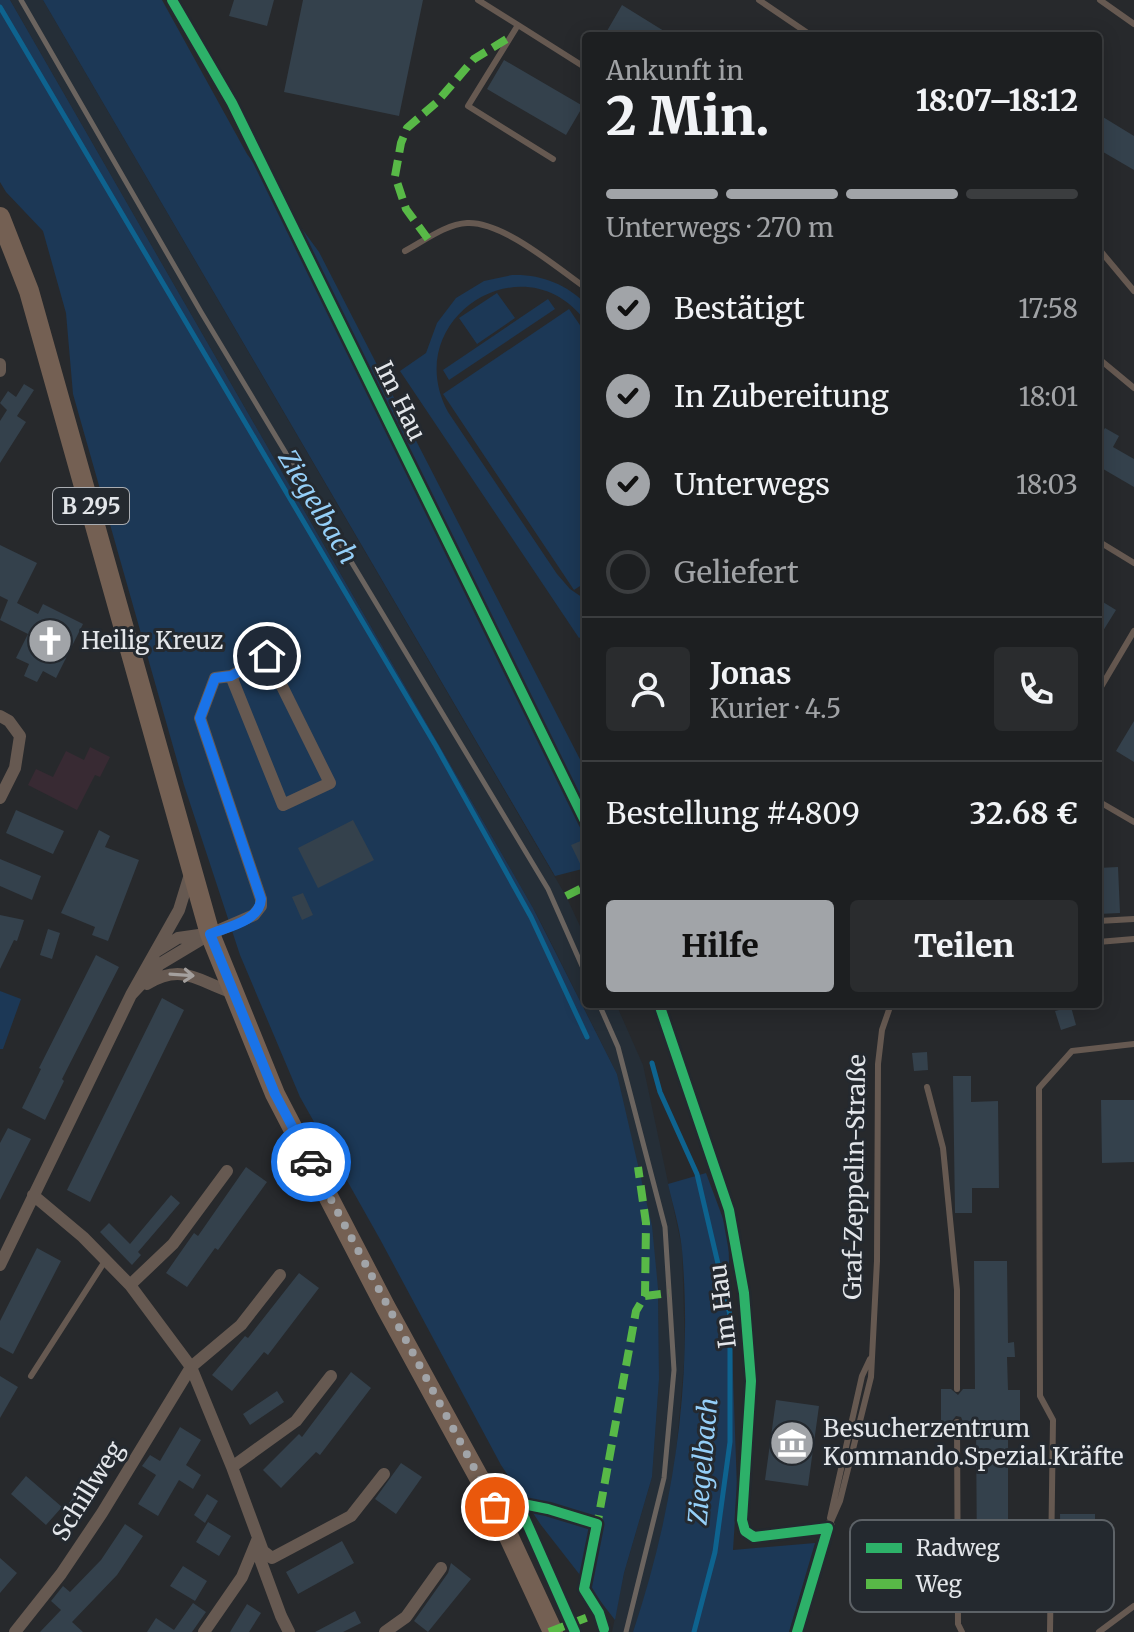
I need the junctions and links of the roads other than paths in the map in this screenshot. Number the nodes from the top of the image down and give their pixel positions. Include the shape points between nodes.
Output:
1 (478, 0) edge
2 (759, 0) edge
3 (1100, 0) edge
4 (1134, 24) edge
5 (518, 25) junction
6 (806, 32) edge
7 (582, 65) edge
8 (553, 159) dead end
9 (0, 217) edge
10 (405, 251) dead end
11 (1102, 253) edge
12 (582, 285) edge
13 (1134, 291) edge
14 (1102, 361) edge
15 (0, 364) edge
16 (0, 371) edge
17 (1134, 388) edge
18 (1102, 543) edge
19 (1134, 563) edge
20 (1134, 631) edge
21 (231, 676) junction
22 (1102, 685) edge
23 (0, 716) edge
24 (0, 798) edge
25 (1102, 803) edge
26 (1134, 822) edge
27 (192, 868) junction
28 (1134, 919) edge
29 (1102, 921) edge
30 (210, 934) junction
31 (1134, 939) edge
32 (1102, 942) edge
33 (154, 953) junction
34 (234, 993) junction
35 (131, 995) junction
36 (890, 1008) edge
37 (1134, 1044) edge
38 (927, 1087) dead end
39 (227, 1171) dead end
40 (33, 1195) junction
41 (106, 1260) junction
42 (0, 1265) edge
43 (280, 1275) dead end
44 (130, 1285) junction
45 (191, 1367) junction
46 (31, 1376) dead end
47 (331, 1376) dead end
48 (957, 1389) dead end
49 (957, 1422) dead end
50 (232, 1467) junction
51 (384, 1474) dead end
52 (957, 1520) edge
53 (1052, 1520) edge
54 (829, 1526) joint
55 (258, 1538) junction
56 (263, 1551) junction
57 (441, 1568) dead end
58 (1134, 1606) edge
59 (958, 1612) edge
60 (1050, 1612) edge
61 (15, 1632) edge
62 (204, 1632) edge
63 (289, 1632) edge
64 (385, 1632) edge
65 (553, 1632) edge
66 (797, 1632) edge
67 (962, 1632) edge
68 (1050, 1632) edge
69 (1099, 1632) edge

1 - 5 lane
2 - 6 lane
3 - 4 lane
5 - 7 lane
5 - 8 lane via 468,106
9 - 27 main road, B 295 via 29,291
10 - 12 lane via 451,227 484,224
11 - 13 lane
14 - 17 lane
15 - 16 street
18 - 19 lane
20 - 22 lane
21 - 21 street via 267,656 330,783 283,805
21 - 30 street via 215,678 200,718 261,906 246,919
23 - 24 street via 20,736 15,768
25 - 26 lane
27 - 30 main road, B 295
27 - 33 street via 179,910
28 - 29 lane
30 - 33 street via 178,938
30 - 34 main road, B 295
30 - 35 street via 160,964
31 - 32 lane
33 - 35 street
35 -> 34 street via 174,972
34 - 65 main road, B 295 via 275,1094 495,1507
35 - 40 street
36 - 54 lane, Graf-Zeppelin-Straße via 878,1064 871,1377
37 - 53 lane via 1072,1051 1039,1088 1040,1396 1053,1420
38 - 48 lane via 943,1148 957,1290
39 - 44 street via 173,1244
40 - 41 street
40 - 42 street
41 - 44 street
41 - 46 lane
43 - 45 street, Schillweg via 241,1325
44 - 45 street
45 - 50 street
45 - 61 street, Schillweg via 102,1513
47 - 50 street via 296,1421
49 - 52 lane
50 - 55 street
51 - 56 street via 351,1516 272,1558
54 - 66 street, Graf-Zeppelin-Straße
55 - 56 street
55 - 62 street via 242,1577
56 - 63 street via 260,1559
57 - 64 street via 406,1617
58 - 69 lane
59 - 67 lane
60 - 68 lane

